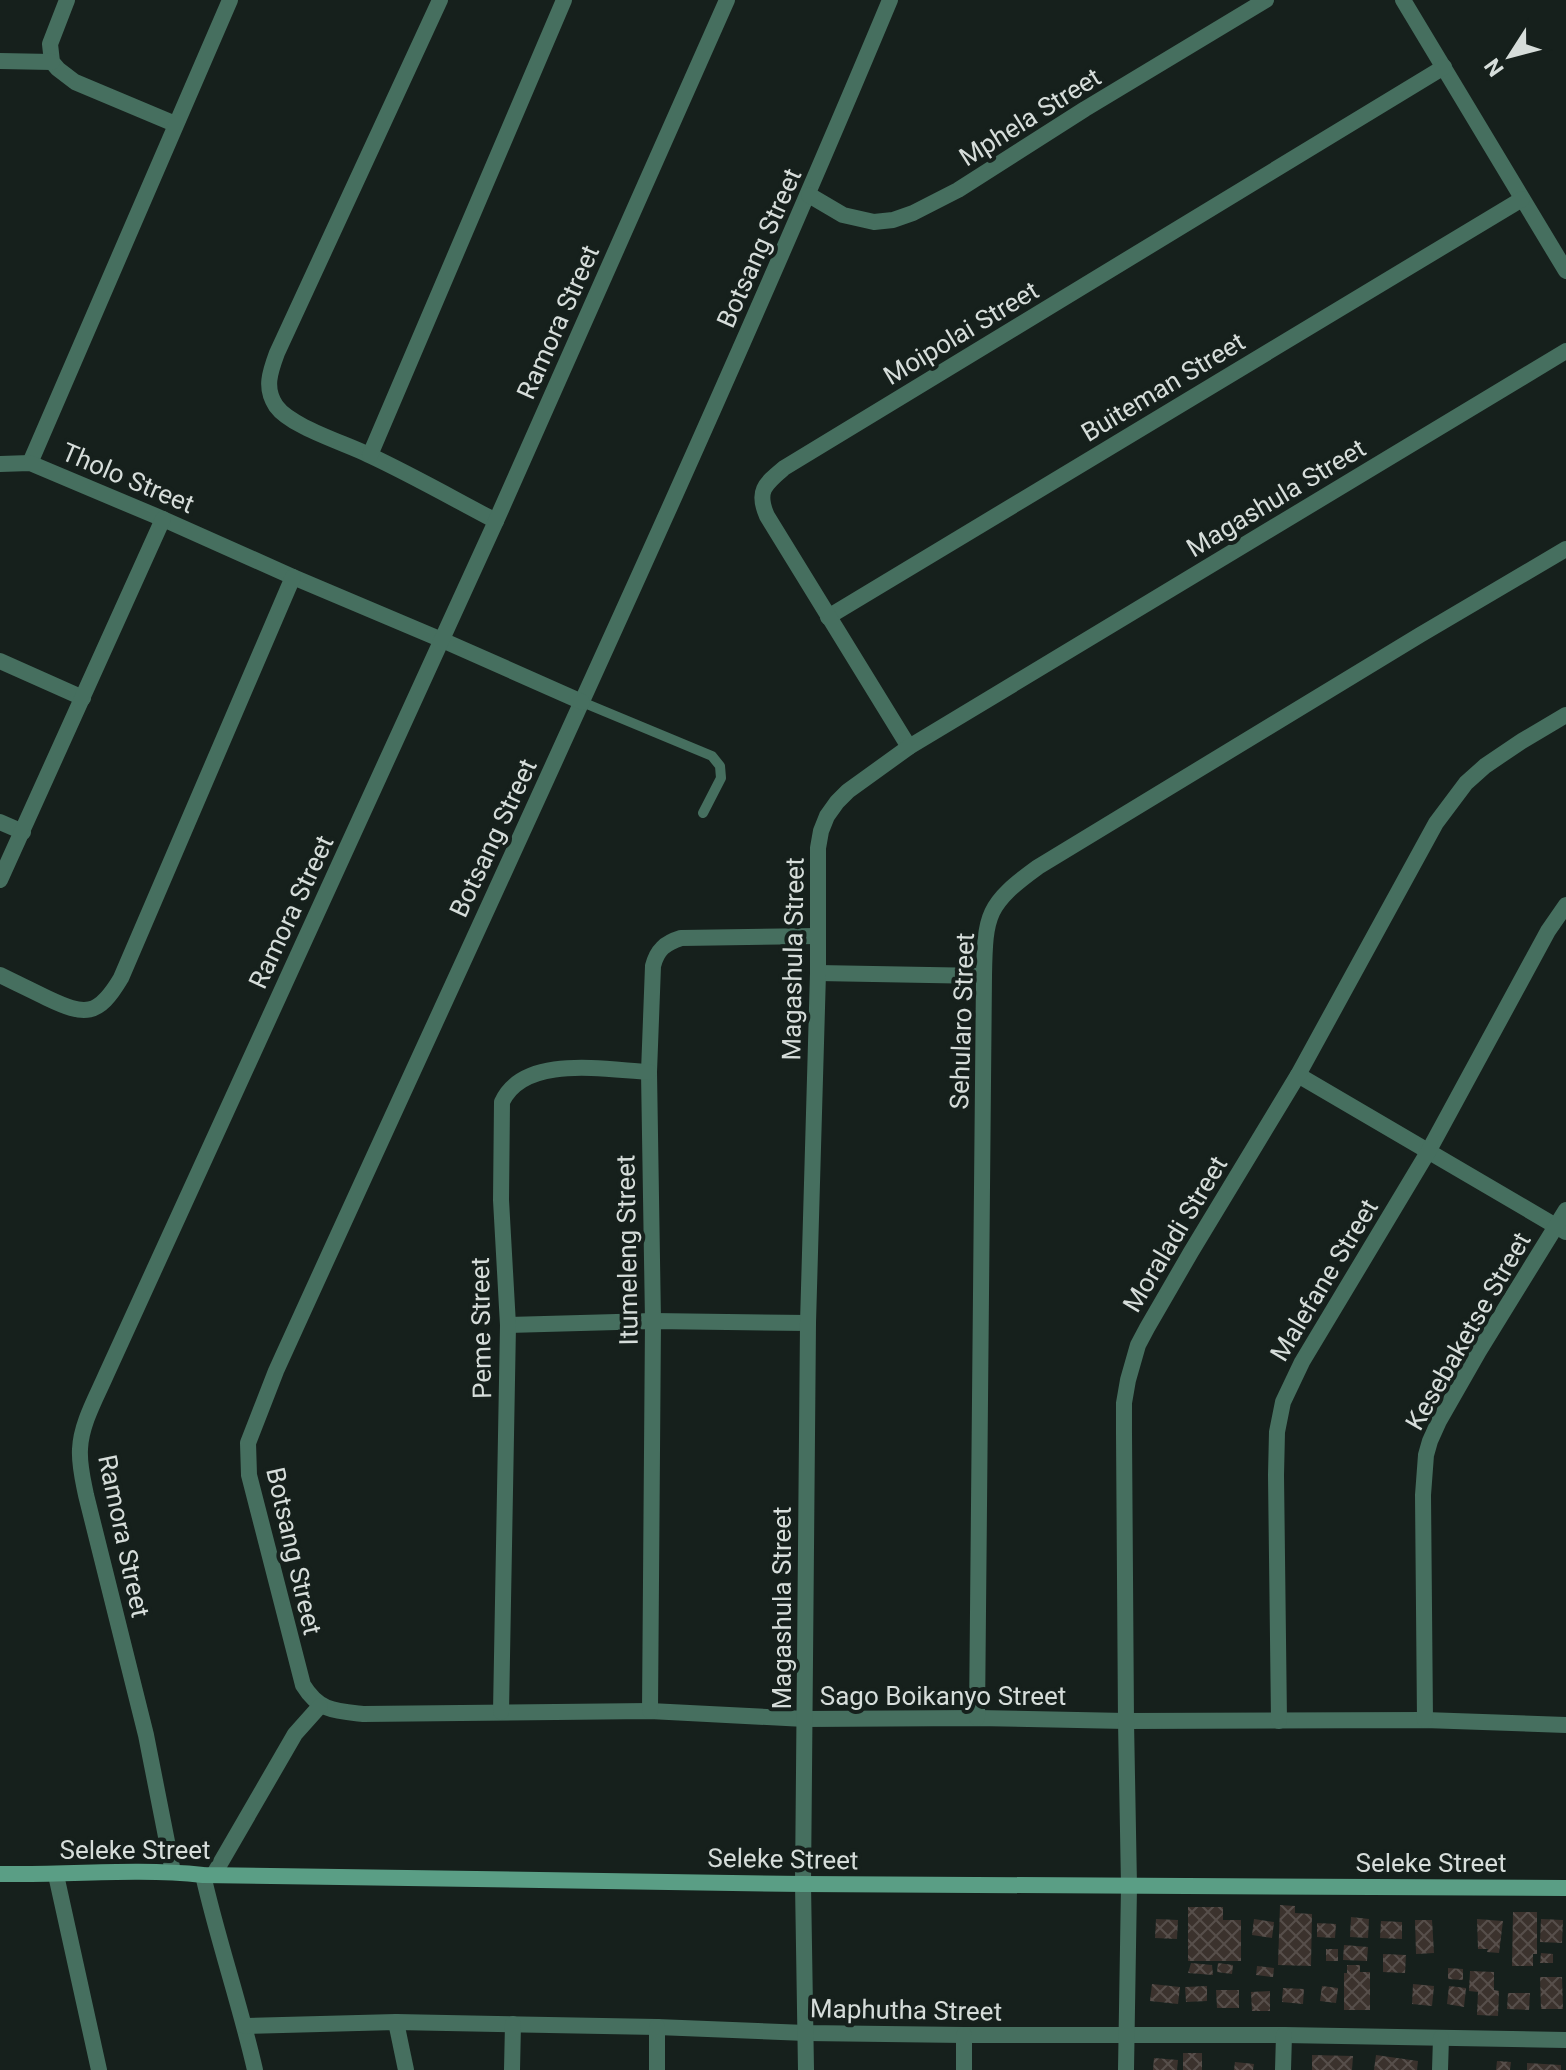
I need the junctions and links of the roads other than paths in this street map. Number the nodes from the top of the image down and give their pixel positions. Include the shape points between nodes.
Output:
1 (67, 0) edge
2 (230, 0) edge
3 (440, 0) edge
4 (564, 0) edge
5 (727, 0) edge
6 (890, 0) edge
7 (1266, 0) edge
8 (1403, 0) edge
9 (0, 61) edge
10 (52, 62) junction
11 (1444, 67) junction
12 (175, 124) junction
13 (809, 195) junction
14 (1522, 199) junction
15 (1566, 271) edge
16 (1566, 351) edge
17 (370, 455) junction
18 (30, 463) junction
19 (0, 464) edge
20 (163, 519) junction
21 (496, 521) junction
22 (1566, 549) edge
23 (293, 577) junction
24 (828, 617) junction
25 (442, 640) junction
26 (0, 661) edge
27 (83, 698) junction
28 (582, 702) junction
29 (1566, 715) edge
30 (909, 747) junction
31 (703, 813) dead end
32 (0, 822) edge
33 (23, 832) junction
34 (0, 880) edge
35 (1566, 905) edge
36 (817, 936) junction
37 (818, 973) junction
38 (0, 975) edge
39 (984, 976) junction
40 (649, 1072) junction
41 (1298, 1075) junction
42 (1428, 1152) junction
43 (1566, 1210) edge
44 (1561, 1229) edge
45 (653, 1321) junction
46 (808, 1323) junction
47 (508, 1325) junction
48 (320, 1706) junction
49 (650, 1711) junction
50 (501, 1712) junction
51 (977, 1718) junction
52 (805, 1719) junction
53 (1425, 1720) junction
54 (1126, 1721) junction
55 (1279, 1721) junction
56 (1566, 1725) edge
57 (173, 1872) junction
58 (0, 1874) edge
59 (209, 1874) junction
60 (56, 1875) junction
61 (803, 1884) junction
62 (1129, 1886) junction
63 (1566, 1888) edge
64 (396, 2022) junction
65 (513, 2024) junction
66 (245, 2026) junction
67 (657, 2027) junction
68 (806, 2033) junction
69 (964, 2035) junction
70 (1126, 2035) junction
71 (1284, 2035) junction
72 (1441, 2038) junction
73 (1566, 2040) edge
74 (99, 2070) edge
75 (255, 2070) edge
76 (406, 2070) edge
77 (512, 2070) edge
78 (657, 2070) edge
79 (806, 2070) edge
80 (964, 2070) edge
81 (1126, 2070) edge
82 (1283, 2070) edge
83 (1440, 2070) edge

1 - 10 street via 50,44
2 - 12 street, Tholo Street
3 - 17 street via 270,372 270,395 281,412
4 - 17 street
5 - 21 street, Ramora Street
6 - 13 street, Botsang Street
7 - 13 street, Mphela Street via 913,213 874,222 843,215
8 - 11 street
9 - 10 street
10 - 12 street via 75,82
11 - 14 street
11 - 24 street, Moipolai Street via 774,476 762,492 764,510
12 - 18 street, Tholo Street
13 - 28 street, Botsang Street
14 - 15 street
14 - 24 street, Buiteman Street
16 - 30 street, Magashula Street
17 - 21 street
18 - 19 street
18 - 20 street, Tholo Street
20 - 23 street, Tholo Street
20 - 27 street
21 - 25 street, Ramora Street
22 - 39 street, Sehularo Street via 1038,867 998,901 984,947
23 - 25 street, Tholo Street
23 - 38 street via 114,989 98,1006 71,1009
24 - 30 street, Moipolai Street
25 - 28 street, Tholo Street
25 - 57 street, Ramora Street via 106,1375 80,1447 86,1495 146,1735
26 - 27 street
27 - 33 street
28 - 31 lane via 712,756 721,778
28 - 48 street, Botsang Street via 276,1371 248,1443 252,1491 297,1666 303,1685
29 - 41 street, Moraladi Street via 1485,766 1453,798
30 - 36 street, Magashula Street via 848,791 827,816 818,848
32 - 33 street
33 - 34 street
35 - 42 street, Malefane Street
36 - 37 street, Magashula Street
36 - 40 street, Itumeleng Street via 668,942 653,966
37 - 39 street
37 - 46 street, Magashula Street
39 - 51 street, Sehularo Street
40 - 45 street, Itumeleng Street
40 - 47 street, Peme Street via 544,1071 507,1092 500,1161
41 - 42 street
41 - 54 street, Moraladi Street via 1176,1277 1132,1362 1124,1403
42 - 44 street
42 - 55 street, Malefane Street via 1283,1402 1276,1487
43 - 44 street, Kesebaketse Street
44 - 53 street, Kesebaketse Street via 1452,1397 1426,1455
45 - 46 street
45 - 47 street
45 - 49 street, Itumeleng Street
46 - 52 street, Magashula Street
47 - 50 street, Peme Street
48 - 50 street, Sago Boikanyo Street via 363,1714
48 - 59 street via 295,1734
49 - 50 street, Sago Boikanyo Street
49 - 52 street, Sago Boikanyo Street
51 - 52 street, Sago Boikanyo Street
51 - 54 street, Sago Boikanyo Street
52 - 61 street, Magashula Street
53 - 55 street, Sago Boikanyo Street
53 - 56 street, Sago Boikanyo Street
54 - 55 street, Sago Boikanyo Street
54 - 62 street, Moraladi Street
57 - 59 street, Seleke Street
57 - 60 street, Seleke Street
58 - 60 street, Seleke Street
59 - 61 street, Seleke Street
59 - 66 street via 215,1926
60 - 74 street
61 - 62 street, Seleke Street
61 - 68 street, Magashula Street
62 - 63 street, Seleke Street
62 - 70 street, Moraladi Street
64 - 65 street, Maphutha Street
64 - 66 street, Maphutha Street
64 - 76 street
65 - 67 street, Maphutha Street
65 - 77 street
66 - 75 street
67 - 68 street, Maphutha Street
67 - 78 street
68 - 69 street, Maphutha Street
68 - 79 street, Magashula Street
69 - 70 street, Maphutha Street
69 - 80 street
70 - 71 street, Maphutha Street
70 - 81 street, Moraladi Street
71 - 72 street, Maphutha Street
71 - 82 street
72 - 73 street, Maphutha Street
72 - 83 street

